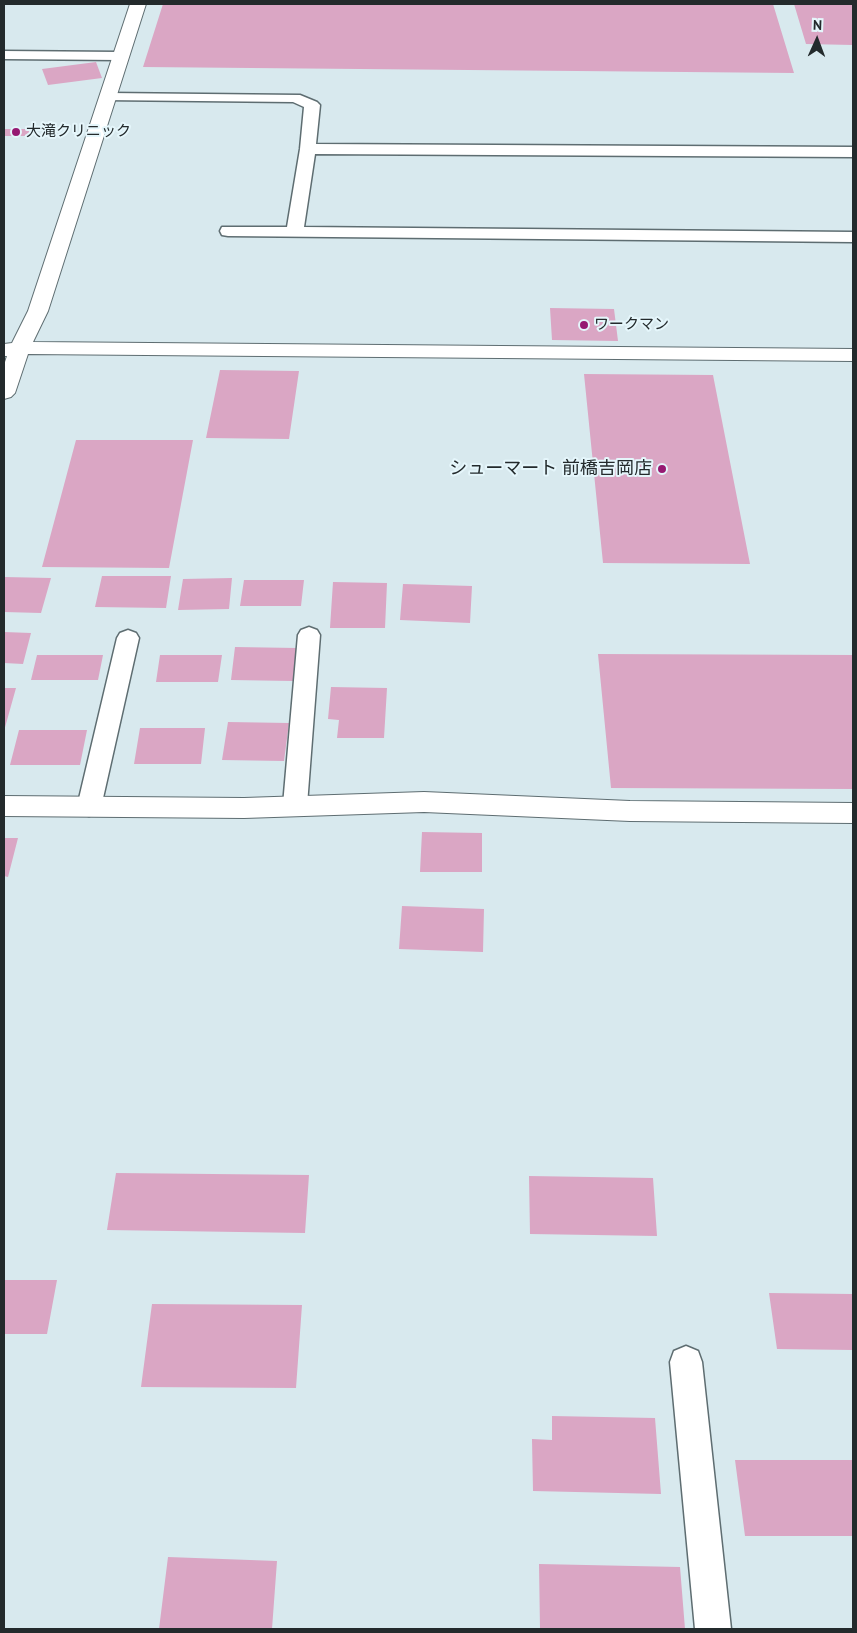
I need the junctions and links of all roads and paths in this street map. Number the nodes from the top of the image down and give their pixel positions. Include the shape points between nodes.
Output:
1 (138, 4) edge
2 (4, 55) edge
3 (119, 56) junction
4 (108, 97) junction
5 (308, 149) junction
6 (853, 152) edge
7 (228, 232) dead end
8 (295, 232) junction
9 (853, 237) edge
10 (12, 349) edge
11 (853, 355) edge
12 (5, 384) edge
13 (310, 635) dead end
14 (128, 638) dead end
15 (4, 806) edge
16 (295, 806) junction
17 (90, 807) junction
18 (853, 813) edge
19 (686, 1362) dead end
20 (713, 1629) edge

1 - 3 street
2 - 3 lane
3 - 4 street
4 - 5 lane via 295,98 312,105
4 - 10 street via 38,311
5 - 6 lane
5 - 8 lane
7 - 8 lane
8 - 9 lane
10 - 11 street
10 - 12 street
13 - 16 lane
14 - 17 lane
15 - 17 street
16 - 17 street
16 - 18 street via 424,802 630,811
19 - 20 lane

